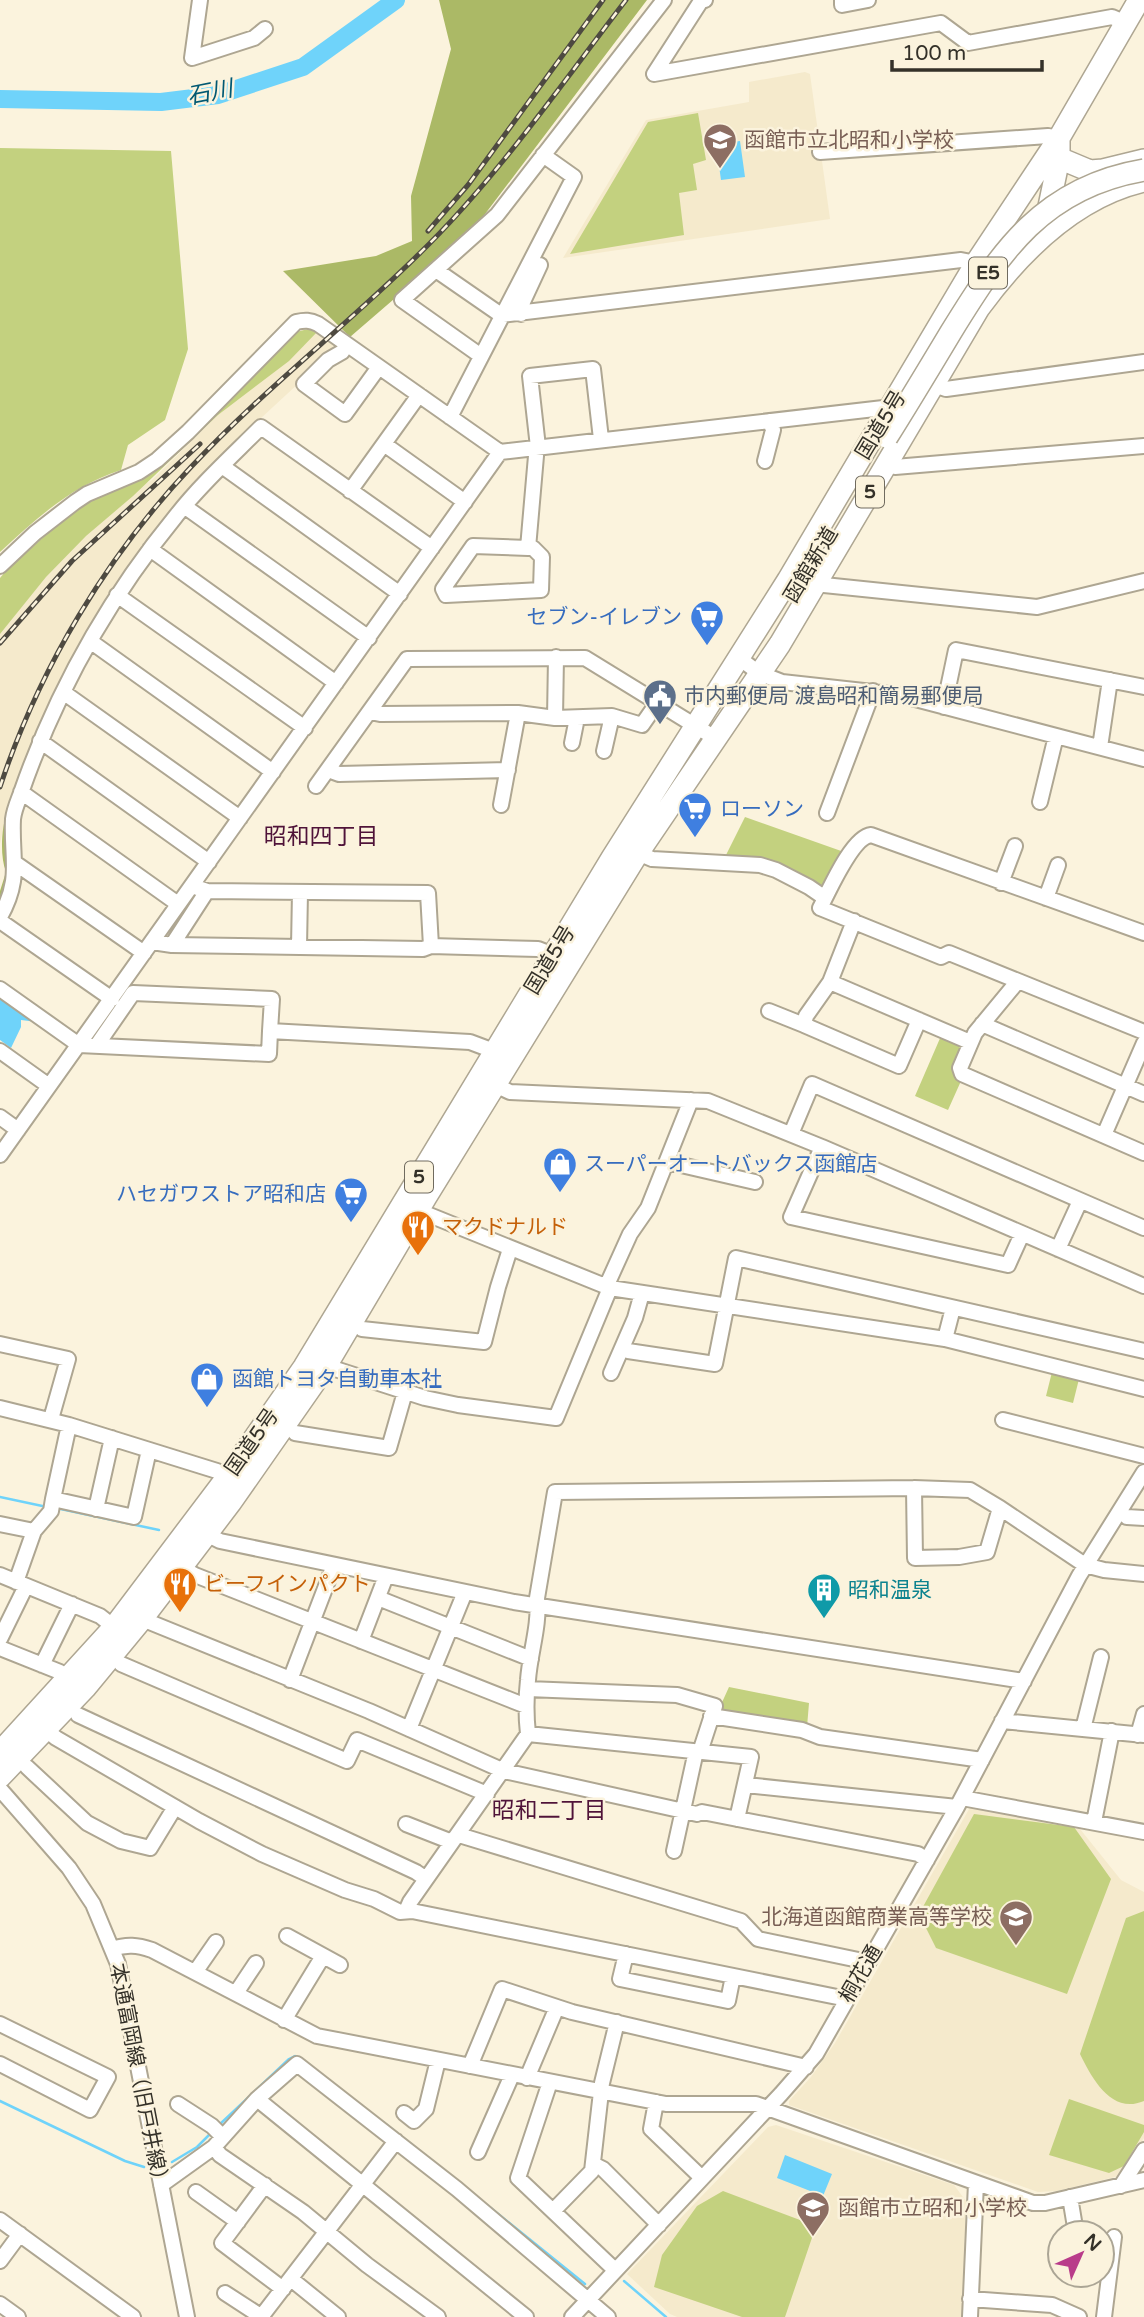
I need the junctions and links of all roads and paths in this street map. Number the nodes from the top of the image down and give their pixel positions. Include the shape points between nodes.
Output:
1 (200, 0) edge
2 (664, 0) edge
3 (705, 0) edge
4 (842, 0) edge
5 (868, 0) edge
6 (1139, 0) edge
7 (1126, 23) junction
8 (265, 29) dead end
9 (1059, 148) junction
10 (820, 152) dead end
11 (543, 155) junction
12 (1144, 160) edge
13 (1144, 170) edge
14 (1144, 181) edge
15 (1144, 192) edge
16 (1020, 194) junction
17 (1050, 201) junction
18 (1065, 219) junction
19 (1028, 249) junction
20 (976, 263) junction
21 (540, 265) dead end
22 (436, 270) junction
23 (521, 314) junction
24 (501, 315) junction
25 (347, 345) junction
26 (481, 356) junction
27 (1144, 362) edge
28 (379, 367) junction
29 (934, 385) junction
30 (419, 395) junction
31 (892, 407) junction
32 (450, 417) junction
33 (770, 421) junction
34 (601, 439) junction
35 (384, 444) junction
36 (1144, 446) edge
37 (536, 447) junction
38 (499, 452) junction
39 (765, 461) dead end
40 (222, 467) junction
41 (895, 467) dead end
42 (350, 491) junction
43 (465, 502) junction
44 (184, 506) junction
45 (432, 548) junction
46 (528, 548) junction
47 (150, 549) junction
48 (0, 566) edge
49 (805, 576) junction
50 (1144, 581) edge
51 (400, 594) junction
52 (117, 595) junction
53 (369, 638) junction
54 (90, 641) junction
55 (556, 657) junction
56 (753, 669) junction
57 (1110, 680) junction
58 (337, 683) junction
59 (1144, 687) edge
60 (873, 691) junction
61 (63, 692) junction
62 (657, 702) junction
63 (944, 707) junction
64 (370, 712) junction
65 (518, 713) junction
66 (612, 716) junction
67 (555, 718) junction
68 (577, 718) junction
69 (696, 726) junction
70 (305, 728) junction
71 (1056, 736) junction
72 (715, 738) junction
73 (40, 741) junction
74 (572, 743) dead end
75 (1100, 747) junction
76 (604, 751) dead end
77 (1144, 759) edge
78 (508, 770) junction
79 (328, 771) junction
80 (273, 772) junction
81 (316, 786) dead end
82 (21, 792) junction
83 (1040, 802) dead end
84 (501, 804) dead end
85 (827, 813) dead end
86 (240, 818) junction
87 (1015, 846) dead end
88 (638, 853) junction
89 (209, 862) junction
90 (15, 863) junction
91 (1058, 865) dead end
92 (1001, 883) junction
93 (192, 886) junction
94 (207, 891) junction
95 (300, 892) junction
96 (825, 898) junction
97 (1046, 898) junction
98 (178, 904) junction
99 (0, 919) edge
100 (854, 921) junction
101 (1144, 933) edge
102 (172, 945) junction
103 (431, 946) junction
104 (299, 947) junction
105 (148, 948) junction
106 (561, 959) junction
107 (1017, 981) junction
108 (830, 982) junction
109 (0, 989) edge
110 (134, 993) junction
111 (115, 995) junction
112 (769, 1011) dead end
113 (919, 1020) junction
114 (982, 1024) junction
115 (804, 1025) junction
116 (270, 1031) junction
117 (1144, 1032) edge
118 (970, 1042) junction
119 (1144, 1043) edge
120 (79, 1045) junction
121 (97, 1045) junction
122 (0, 1051) edge
123 (494, 1051) junction
124 (495, 1085) junction
125 (49, 1086) junction
126 (1126, 1086) junction
127 (1144, 1094) edge
128 (691, 1100) junction
129 (0, 1117) edge
130 (18, 1130) junction
131 (791, 1134) junction
132 (1104, 1135) junction
133 (822, 1147) junction
134 (1144, 1153) edge
135 (0, 1155) edge
136 (668, 1162) junction
137 (755, 1182) dead end
138 (1080, 1201) junction
139 (410, 1208) junction
140 (1144, 1228) edge
141 (1022, 1234) junction
142 (510, 1249) junction
143 (1058, 1249) junction
144 (1144, 1286) edge
145 (608, 1288) junction
146 (642, 1293) junction
147 (725, 1306) junction
148 (953, 1308) junction
149 (362, 1328) dead end
150 (945, 1339) junction
151 (0, 1344) edge
152 (623, 1348) junction
153 (1144, 1351) edge
154 (326, 1366) junction
155 (611, 1373) dead end
156 (1144, 1390) edge
157 (405, 1392) junction
158 (0, 1409) edge
159 (51, 1419) junction
160 (1003, 1420) dead end
161 (69, 1424) junction
162 (295, 1433) dead end
163 (112, 1438) junction
164 (149, 1450) junction
165 (1144, 1455) edge
166 (1144, 1472) edge
167 (236, 1480) junction
168 (914, 1488) junction
169 (53, 1499) junction
170 (1000, 1508) junction
171 (96, 1509) junction
172 (1126, 1517) dead end
173 (1144, 1518) edge
174 (0, 1524) edge
175 (198, 1530) junction
176 (34, 1531) junction
177 (334, 1565) junction
178 (1085, 1565) junction
179 (181, 1567) junction
180 (1144, 1574) edge
181 (0, 1575) edge
182 (386, 1576) junction
183 (21, 1584) junction
184 (465, 1592) junction
185 (378, 1598) junction
186 (72, 1604) junction
187 (538, 1605) junction
188 (142, 1619) junction
189 (313, 1623) junction
190 (114, 1627) junction
191 (450, 1627) junction
192 (0, 1639) edge
193 (360, 1641) junction
194 (0, 1648) edge
195 (1101, 1657) dead end
196 (531, 1659) junction
197 (121, 1664) dead end
198 (42, 1665) junction
199 (433, 1669) junction
200 (60, 1672) dead end
201 (290, 1680) junction
202 (1024, 1681) junction
203 (528, 1689) junction
204 (526, 1706) junction
205 (1144, 1714) edge
206 (78, 1715) dead end
207 (712, 1716) junction
208 (1002, 1721) junction
209 (409, 1729) junction
210 (1083, 1729) junction
211 (46, 1730) junction
212 (1112, 1731) junction
213 (528, 1734) junction
214 (1141, 1735) edge
215 (698, 1751) junction
216 (0, 1752) edge
217 (982, 1760) junction
218 (27, 1767) dead end
219 (503, 1771) junction
220 (0, 1777) edge
221 (746, 1785) junction
222 (0, 1789) edge
223 (487, 1794) junction
224 (959, 1802) junction
225 (175, 1807) junction
226 (683, 1811) junction
227 (737, 1819) junction
228 (1094, 1822) junction
229 (406, 1824) dead end
230 (1144, 1832) edge
231 (456, 1839) junction
232 (674, 1851) dead end
233 (927, 1860) junction
234 (426, 1879) junction
235 (406, 1912) junction
236 (287, 1936) dead end
237 (216, 1942) dead end
238 (112, 1949) junction
239 (626, 1954) junction
240 (323, 1956) junction
241 (869, 1962) junction
242 (257, 1963) dead end
243 (340, 1965) dead end
244 (198, 1968) dead end
245 (733, 1976) junction
246 (238, 1990) dead end
247 (847, 1999) junction
248 (557, 2007) junction
249 (284, 2020) junction
250 (617, 2022) junction
251 (0, 2024) edge
252 (439, 2060) junction
253 (0, 2064) edge
254 (470, 2066) junction
255 (806, 2067) junction
256 (519, 2076) junction
257 (550, 2082) junction
258 (602, 2092) junction
259 (257, 2099) junction
260 (656, 2102) junction
261 (178, 2104) dead end
262 (768, 2109) junction
263 (404, 2113) dead end
264 (217, 2136) junction
265 (396, 2141) junction
266 (1144, 2150) edge
267 (478, 2152) dead end
268 (593, 2164) junction
269 (702, 2178) junction
270 (1144, 2180) edge
271 (976, 2183) junction
272 (161, 2185) junction
273 (265, 2185) junction
274 (362, 2185) junction
275 (1121, 2186) junction
276 (196, 2192) dead end
277 (1070, 2197) junction
278 (554, 2211) junction
279 (1074, 2219) edge
280 (0, 2220) edge
281 (238, 2222) junction
282 (659, 2225) junction
283 (327, 2231) junction
284 (20, 2234) junction
285 (0, 2261) edge
286 (615, 2270) junction
287 (287, 2284) junction
288 (1108, 2289) edge
289 (225, 2293) dead end
290 (588, 2299) junction
291 (971, 2299) junction
292 (0, 2304) edge
293 (18, 2317) edge
294 (133, 2317) edge
295 (187, 2317) edge
296 (262, 2317) edge
297 (338, 2317) edge
298 (438, 2317) edge
299 (526, 2317) edge
300 (572, 2317) edge
301 (608, 2317) edge
302 (970, 2317) edge
303 (1079, 2317) edge
304 (1104, 2317) edge

1 - 8 street via 192,58 254,38
2 - 11 street
3 - 7 street via 654,74 941,23 968,43 1112,17
4 - 5 street via 842,5
6 - 7 highway, 国道5号 / 5
7 - 9 highway, 国道5号 / 5
9 - 10 street via 1048,136
9 - 12 highway via 1090,171
9 - 16 highway, 国道5号 / 5 via 1038,167
9 - 17 highway, 国道5号 / 5
11 - 22 street via 497,215
11 - 24 street via 574,177
13 - 49 highway, 函館新道 / E5, bridge via 1119,175 1064,199 1017,237 989,271
14 - 18 highway, 国道5号 / 5 via 1096,198
15 - 18 highway, 5
16 - 17 highway via 1036,189
16 - 20 highway, 国道5号 / 5
17 - 19 highway, 国道5号 / 5 via 1047,220
18 - 19 highway, 国道5号 / 5
19 - 29 highway, 国道5号 / 5 via 985,300
20 - 23 street via 961,260
20 - 31 highway, 国道5号 / 5
21 - 23 street
22 - 24 street
22 - 26 street via 402,300
23 - 24 street
24 - 26 street
25 - 28 street
25 - 28 street via 304,384 345,414
25 - 48 street via 310,320 296,322 157,460 75,502
26 - 32 street
27 - 29 street via 946,389
28 - 30 street
29 - 49 highway, 国道5号 / 5
30 - 32 street
30 - 35 street
31 - 33 street
31 - 49 highway, 国道5号 / 5
32 - 38 street
33 - 34 street
33 - 39 street
34 - 37 street
34 - 37 street via 593,369 530,376
35 - 42 street
35 - 43 street
36 - 41 street
37 - 38 street
37 - 46 street
38 - 43 street
40 - 42 street via 261,427
40 - 44 street
40 - 51 street
42 - 45 street
43 - 45 street
44 - 47 street
44 - 53 street
45 - 51 street
46 - 46 street via 542,557 541,590 446,595 443,589 473,546
47 - 52 street
47 - 58 street
49 - 50 street via 824,585 1037,607
49 - 56 highway, 函館新道 / E5
49 - 69 highway, 国道5号 / 5
51 - 53 street
52 - 54 street
52 - 70 street
53 - 58 street
54 - 61 street
54 - 80 street
55 - 62 street via 585,658
55 - 64 street via 407,659
55 - 67 street
56 - 60 street via 782,682
56 - 69 highway, 函館新道 / E5
56 - 72 highway, 国道5号 / 5
57 - 59 street
57 - 63 street via 956,650
57 - 75 street
58 - 70 street
60 - 63 street
60 - 85 street
61 - 73 street
61 - 86 street
62 - 66 street via 642,725
62 - 69 street
63 - 71 street
64 - 65 street
64 - 79 street
65 - 67 street
65 - 78 street
66 - 68 street
66 - 76 street
67 - 68 street
68 - 74 street
69 - 72 street
69 - 106 highway, 国道5号 / 5
70 - 80 street
71 - 75 street
71 - 83 street
72 - 88 highway, 国道5号 / 5
73 - 82 street
73 - 89 street
75 - 77 street
78 - 79 street
78 - 84 street
79 - 81 street
80 - 86 street
82 - 90 street via 13,816
82 - 98 street
86 - 89 street
87 - 92 street
88 - 96 street via 652,859 768,867
88 - 106 highway, 国道5号 / 5
89 - 93 street
90 - 99 street
90 - 105 street
91 - 97 street
92 - 96 street via 867,835 854,846
92 - 97 street
93 - 94 street
93 - 98 street
94 - 95 street
94 - 102 street
95 - 103 street via 428,893
95 - 104 street
96 - 100 street via 820,908
97 - 101 street
98 - 105 street
99 - 111 street
100 - 107 street via 941,957 949,953
100 - 108 street
102 - 104 street
102 - 105 street
103 - 104 street
103 - 106 street via 538,949
105 - 111 street
106 - 123 highway, 国道5号 / 5
106 - 124 highway, 国道5号 / 5
107 - 114 street
107 - 117 street
108 - 113 street
108 - 115 street
109 - 120 street
110 - 111 street
110 - 116 street via 272,999
110 - 121 street
111 - 120 street
112 - 115 street
113 - 115 street via 900,1066
113 - 118 street
114 - 118 street
114 - 126 street
116 - 121 street via 269,1054
116 - 123 street via 470,1042
118 - 132 street via 962,1074
119 - 126 street
120 - 121 street
120 - 125 street
122 - 125 street
123 - 139 highway, 国道5号 / 5
124 - 128 street via 510,1092
124 - 139 highway, 国道5号 / 5
125 - 130 street
126 - 127 street
126 - 132 street
128 - 131 street via 708,1101
128 - 136 street
129 - 130 street
130 - 135 street
131 - 133 street
131 - 138 street via 812,1084
132 - 134 street
133 - 141 street
133 - 141 street via 791,1217 1008,1265
136 - 137 street
136 - 145 street
138 - 140 street
138 - 143 street
139 - 142 street
139 - 154 highway, 国道5号 / 5
139 - 167 highway, 国道5号 / 5 via 304,1367
141 - 143 street
142 - 145 street
142 - 149 street via 484,1342
143 - 144 street
145 - 146 street
145 - 157 street via 556,1418 458,1405
146 - 147 street
146 - 152 street
147 - 148 street via 736,1258
147 - 150 street
147 - 152 street via 715,1364
148 - 150 street
148 - 153 street
150 - 156 street
151 - 159 street via 68,1359
152 - 155 street
154 - 157 street
154 - 167 highway, 国道5号 / 5
157 - 162 street via 389,1448
158 - 159 street
159 - 161 street
160 - 165 street
161 - 163 street
161 - 169 street
163 - 164 street
163 - 171 street
164 - 167 street
164 - 171 street via 134,1517
166 - 178 street, 桐花通
167 - 175 highway, 国道5号 / 5
168 - 170 street via 970,1490
168 - 170 street via 915,1558 987,1552
168 - 187 street via 555,1492
169 - 171 street
169 - 176 street via 51,1511
170 - 178 street
172 - 173 street
174 - 176 street
175 - 177 street via 220,1541
175 - 179 highway, 国道5号 / 5
175 - 190 highway, 国道5号 / 5
176 - 183 street
177 - 182 street
177 - 189 street
178 - 180 street
178 - 202 street, 桐花通
179 - 188 highway, 国道5号 / 5
179 - 189 street
181 - 183 street
182 - 184 street
182 - 185 street
183 - 186 street
183 - 192 street
184 - 187 street
184 - 191 street
185 - 191 street
185 - 193 street
186 - 190 street
186 - 198 street
187 - 196 street
187 - 202 street
188 - 201 street
188 - 211 highway, 国道5号 / 5
189 - 193 street
189 - 201 street
190 - 216 highway, 国道5号 / 5
191 - 196 street
191 - 199 street
193 - 199 street
194 - 198 street
195 - 210 street
196 - 203 street
197 - 223 street via 346,1761 357,1740
198 - 200 street
199 - 204 street
199 - 209 street
201 - 209 street
202 - 208 street, 桐花通
203 - 204 street
203 - 207 street via 677,1695 715,1706
204 - 213 street
205 - 214 street
206 - 234 street
207 - 215 street
207 - 217 street
208 - 210 street
208 - 217 street, 桐花通
209 - 219 street
210 - 212 street
211 - 220 highway, 国道5号 / 5
211 - 225 street
212 - 214 street
212 - 228 street
213 - 215 street
213 - 219 street
215 - 221 street via 751,1757
215 - 226 street
217 - 224 street, 桐花通
218 - 225 street via 88,1823 121,1841 150,1848
219 - 223 street
219 - 226 street
221 - 224 street
221 - 227 street
222 - 238 street, 本通富岡線（旧戸井線） via 69,1868 93,1904
223 - 231 street
224 - 228 street
224 - 233 street, 桐花通
225 - 235 street via 262,1854
226 - 227 street
226 - 232 street
227 - 233 street via 918,1854
228 - 230 street
229 - 231 street
231 - 234 street
231 - 241 street via 740,1921 758,1939
233 - 241 street, 桐花通
234 - 235 street
235 - 239 street
236 - 240 street
237 - 244 street
238 - 249 street via 137,1945 152,1950
238 - 272 street, 本通富岡線（旧戸井線）
239 - 245 street
239 - 245 street via 620,1979 728,2001
240 - 243 street
240 - 249 street
241 - 247 street, 桐花通
242 - 246 street
245 - 247 street
247 - 255 street, 桐花通
248 - 250 street
248 - 254 street via 502,1989
248 - 256 street
249 - 252 street via 317,2036
250 - 255 street
250 - 258 street
251 - 253 street via 108,2077 90,2110
252 - 254 street
252 - 263 street via 426,2109 414,2121
254 - 256 street
255 - 262 street, 桐花通
256 - 257 street
256 - 267 street
257 - 258 street
257 - 278 street via 518,2178
258 - 260 street
258 - 268 street
259 - 264 street
259 - 265 street via 297,2064
259 - 274 street
260 - 262 street via 744,2103
260 - 269 street via 652,2129
261 - 264 street
262 - 269 street, 桐花通
262 - 271 street
264 - 272 street
264 - 273 street via 220,2155
265 - 274 street
265 - 290 street
266 - 275 street
268 - 278 street via 592,2171
268 - 282 street
269 - 282 street, 桐花通
270 - 275 street
271 - 277 street via 1034,2203
271 - 291 street
272 - 295 street, 本通富岡線（旧戸井線）
273 - 281 street
273 - 283 street
274 - 283 street
274 - 299 street
275 - 277 street
276 - 281 street
277 - 279 street
278 - 286 street
280 - 284 street
281 - 287 street via 222,2243
282 - 286 street, 桐花通
283 - 287 street
283 - 298 street
284 - 285 street
284 - 294 street
286 - 290 street, 桐花通
287 - 296 street
287 - 297 street
288 - 304 street
289 - 296 street
290 - 300 street, 桐花通
290 - 301 street
291 - 302 street
291 - 303 street via 1052,2305
292 - 293 street

